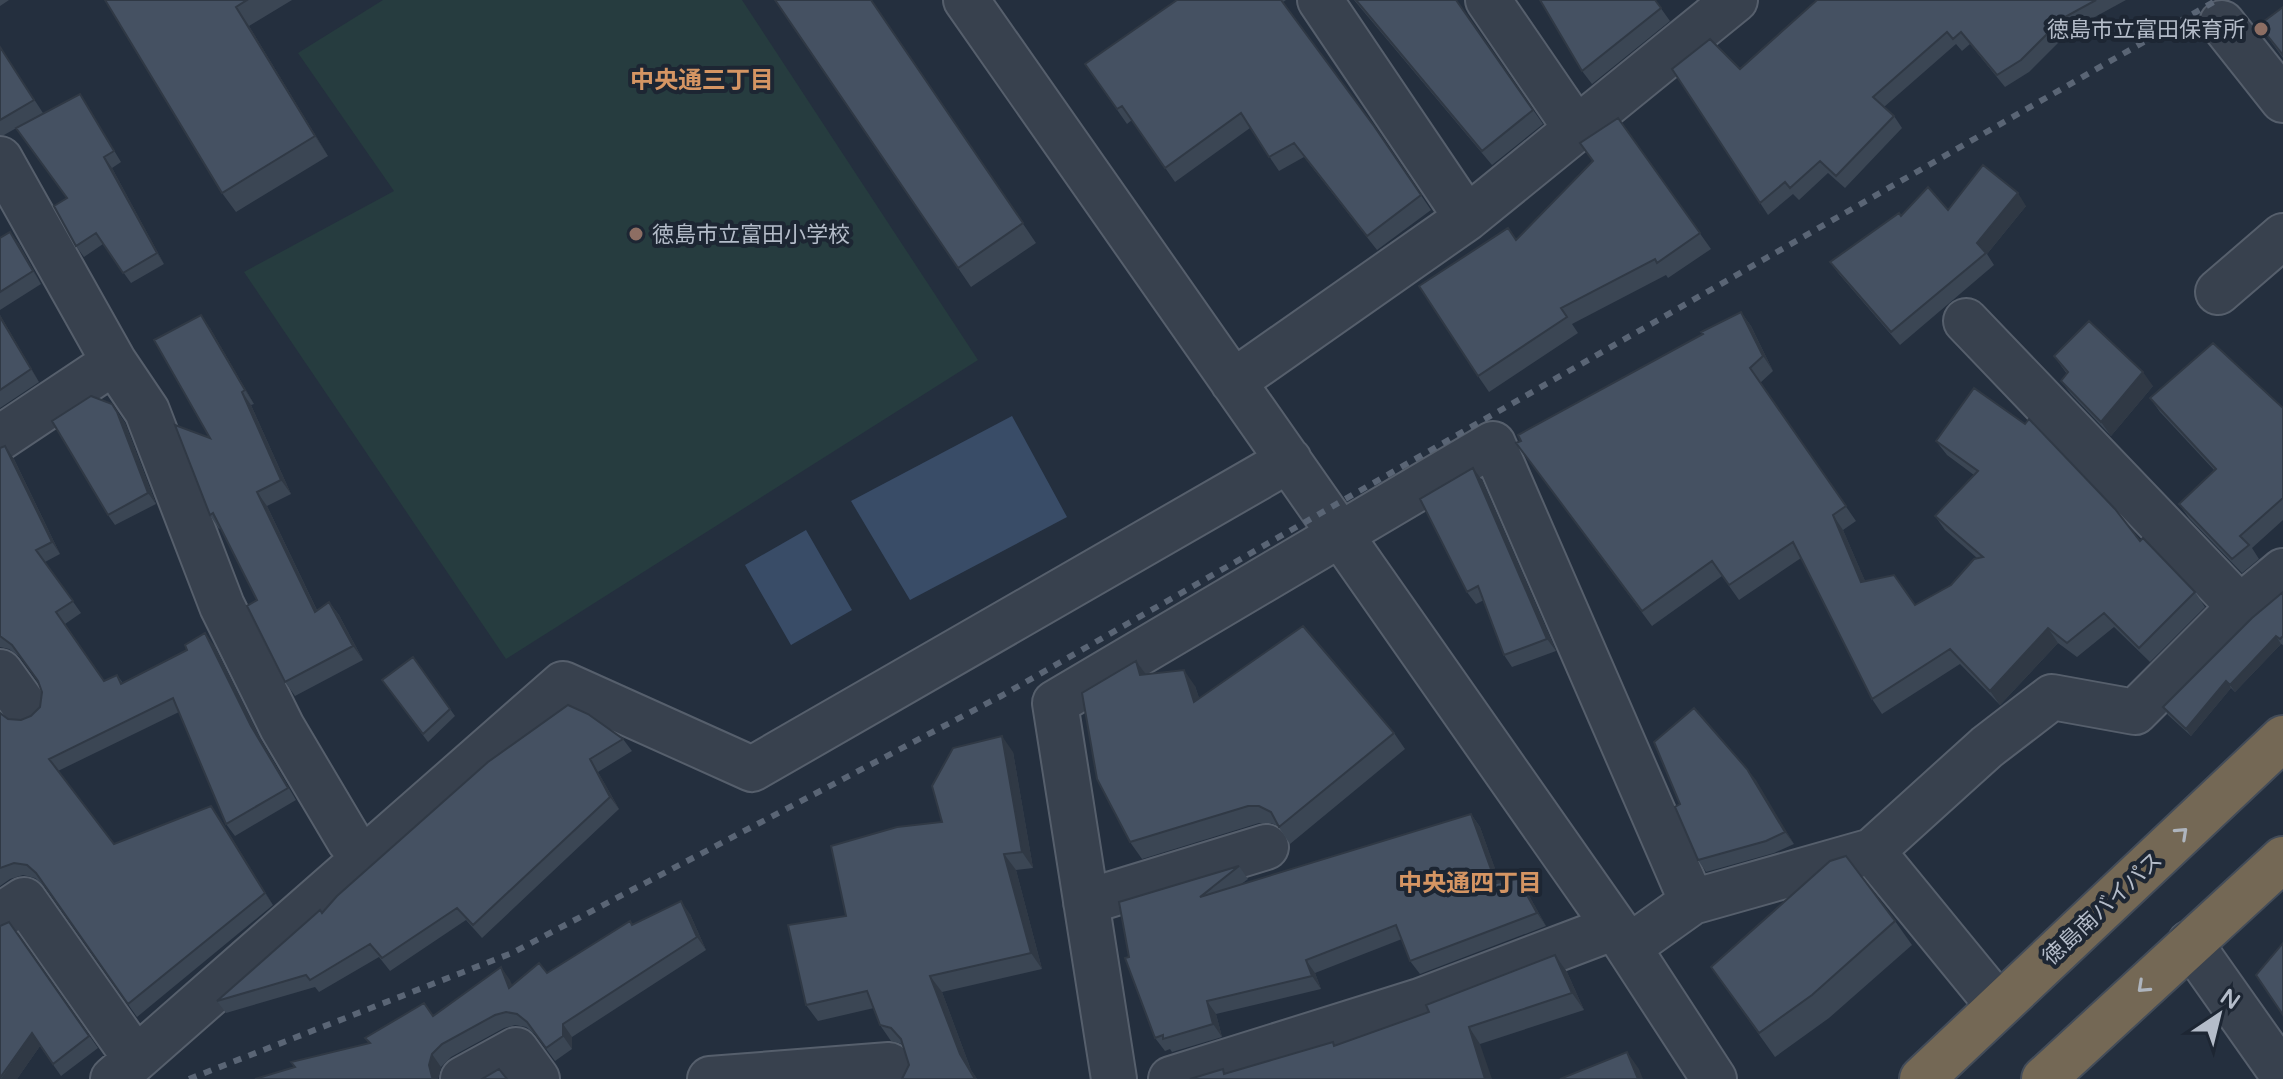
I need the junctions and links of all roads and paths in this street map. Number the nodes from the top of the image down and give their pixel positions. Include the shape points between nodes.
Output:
1 (966, 0) edge
2 (1320, 0) edge
3 (1488, 0) edge
4 (1735, 0) edge
5 (2222, 23) dead end
6 (2283, 100) edge
7 (1575, 127) junction
8 (0, 159) edge
9 (1467, 218) junction
10 (2283, 236) edge
11 (2218, 292) dead end
12 (1966, 321) dead end
13 (114, 362) junction
14 (1233, 382) junction
15 (0, 438) edge
16 (1289, 460) junction
17 (1341, 534) junction
18 (2283, 571) edge
19 (2240, 607) junction
20 (0, 672) edge
21 (26, 708) dead end
22 (2283, 738) edge
23 (1266, 847) dead end
24 (1872, 851) junction
25 (363, 858) junction
26 (2283, 859) edge
27 (1086, 902) junction
28 (1692, 902) junction
29 (0, 916) edge
30 (1622, 937) junction
31 (2190, 943) junction
32 (1998, 1005) junction
33 (124, 1069) edge
34 (2283, 1075) edge
35 (463, 1079) edge
36 (537, 1079) edge
37 (710, 1079) edge
38 (895, 1079) edge
39 (1114, 1079) edge
40 (1171, 1079) edge
41 (1714, 1079) edge
42 (1922, 1079) edge
43 (2044, 1079) edge

1 - 14 street
2 - 9 street
3 - 7 street
4 - 7 street
5 - 6 street
7 - 9 street
8 - 13 street
9 - 14 street
10 - 11 street
12 - 19 street
13 - 15 street
13 - 25 street via 147,411 222,606 282,727
14 - 16 street
16 - 17 street
16 - 25 street via 752,769 563,684
17 - 27 street via 1055,703
17 - 28 street via 1493,444
17 - 30 street
18 - 19 street
19 - 24 street via 2135,712 2052,697 1987,747
20 - 21 street
32 -> 22 highway, 徳島南バイパス
23 - 27 street
24 - 28 street
24 - 32 street
25 - 33 street
26 - 31 highway
27 - 39 street
28 - 30 street
29 - 33 street via 24,900
30 - 40 street
30 - 41 street
31 - 34 street
31 -> 43 highway
32 - 42 highway, 徳島南バイパス
35 - 36 street via 516,1050
37 - 38 street via 889,1065

